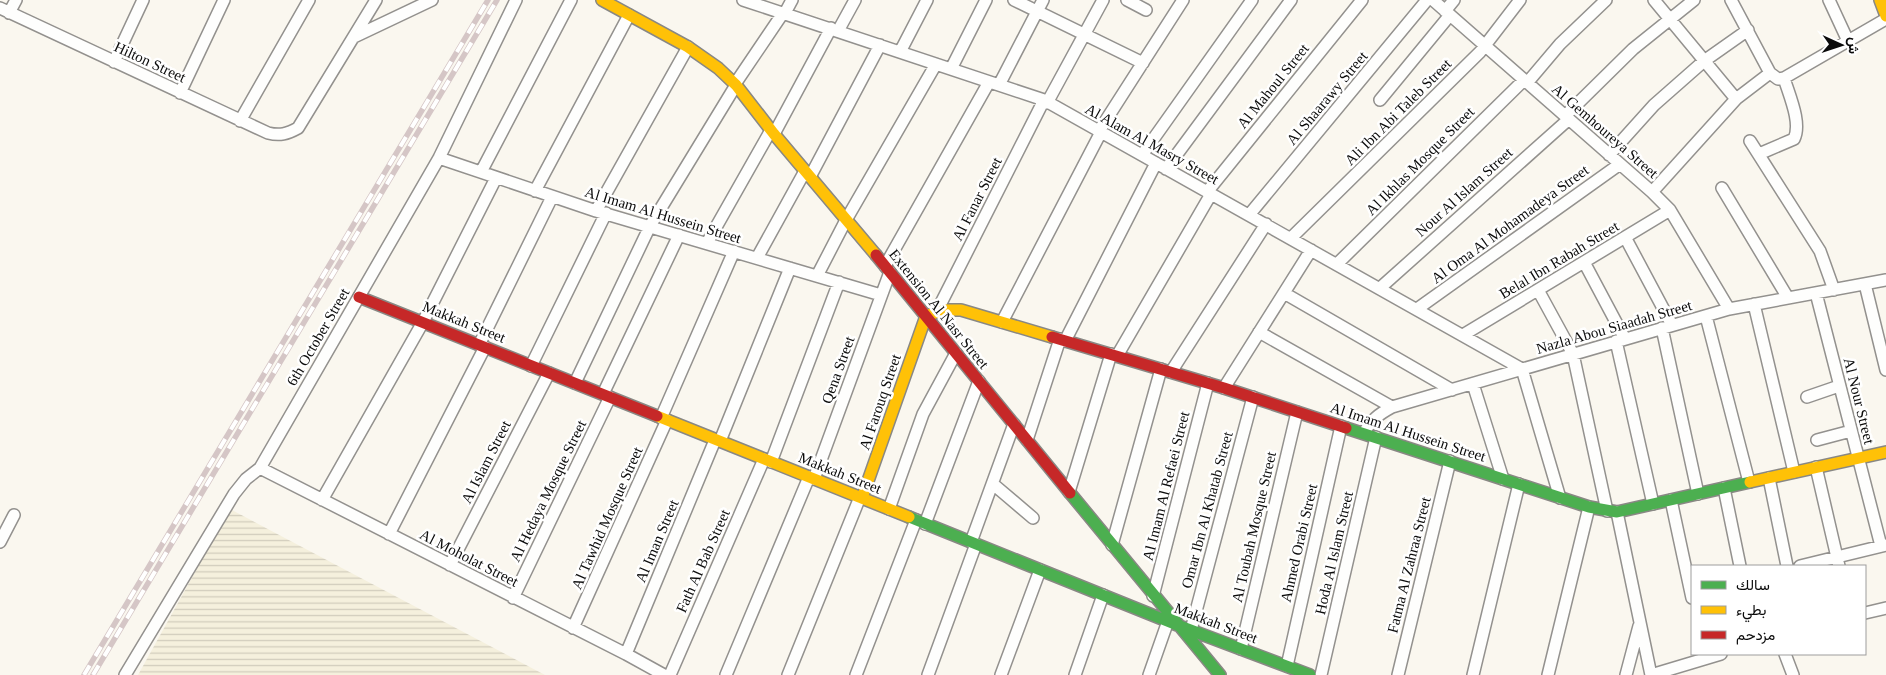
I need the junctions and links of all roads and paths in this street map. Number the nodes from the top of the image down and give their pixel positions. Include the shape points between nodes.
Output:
1 (16, 0) edge
2 (143, 0) edge
3 (224, 0) edge
4 (309, 0) edge
5 (376, 0) edge
6 (432, 0) edge
7 (516, 0) edge
8 (571, 0) edge
9 (602, 0) edge
10 (743, 0) edge
11 (792, 0) edge
12 (855, 0) edge
13 (927, 0) edge
14 (986, 0) edge
15 (1014, 0) edge
16 (1043, 0) edge
17 (1103, 0) edge
18 (1127, 0) edge
19 (1183, 0) edge
20 (1252, 0) edge
21 (1292, 0) edge
22 (1362, 0) edge
23 (1427, 0) edge
24 (1433, 0) edge
25 (1454, 0) edge
26 (1520, 0) edge
27 (1606, 0) edge
28 (1654, 0) edge
29 (1694, 0) edge
30 (1731, 0) edge
31 (1829, 0) edge
32 (1880, 0) edge
33 (1146, 10) dead end
34 (4, 11) edge
35 (1037, 11) junction
36 (784, 13) junction
37 (1448, 13) junction
38 (629, 15) junction
39 (1886, 17) edge
40 (1669, 19) junction
41 (835, 30) junction
42 (1748, 30) junction
43 (1084, 34) junction
44 (354, 37) junction
45 (1848, 41) junction
46 (880, 45) junction
47 (1485, 45) junction
48 (688, 47) junction
49 (900, 52) junction
50 (1704, 61) junction
51 (114, 62) junction
52 (1143, 62) junction
53 (936, 64) junction
54 (951, 69) junction
55 (1770, 73) junction
56 (1784, 78) junction
57 (1526, 81) junction
58 (736, 84) junction
59 (994, 84) junction
60 (180, 92) junction
61 (1736, 99) junction
62 (1380, 100) dead end
63 (1046, 101) junction
64 (1567, 117) junction
65 (240, 121) junction
66 (772, 132) junction
67 (1100, 132) junction
68 (1750, 141) dead end
69 (1759, 154) junction
70 (1142, 155) junction
71 (1609, 155) junction
72 (439, 158) junction
73 (1620, 164) junction
74 (1161, 166) junction
75 (481, 172) junction
76 (808, 174) junction
77 (496, 178) junction
78 (1722, 188) dead end
79 (535, 191) junction
80 (1652, 192) junction
81 (1209, 193) junction
82 (552, 197) junction
83 (1670, 210) junction
84 (601, 212) junction
85 (1249, 215) junction
86 (846, 220) junction
87 (1266, 224) junction
88 (650, 226) junction
89 (679, 235) junction
90 (1625, 237) junction
91 (1291, 238) junction
92 (706, 243) junction
93 (1311, 250) junction
94 (734, 251) junction
95 (757, 258) junction
96 (1584, 262) junction
97 (1337, 264) junction
98 (790, 268) junction
99 (887, 269) junction
100 (817, 276) junction
101 (1886, 280) edge
102 (839, 282) junction
103 (1865, 284) junction
104 (1380, 288) junction
105 (1538, 290) junction
106 (1834, 290) junction
107 (1284, 293) junction
108 (1816, 293) junction
109 (881, 295) junction
110 (359, 296) junction
111 (1788, 298) junction
112 (1754, 304) junction
113 (1417, 309) junction
114 (1729, 309) junction
115 (937, 311) junction
116 (926, 316) junction
117 (1706, 316) junction
118 (423, 322) junction
119 (1002, 322) junction
120 (1667, 326) junction
121 (1259, 332) junction
122 (1463, 335) junction
123 (1063, 340) junction
124 (1621, 340) junction
125 (482, 346) junction
126 (956, 353) junction
127 (1573, 354) junction
128 (1114, 355) junction
129 (531, 366) junction
130 (1522, 369) junction
131 (1886, 370) edge
132 (1166, 371) junction
133 (549, 373) junction
134 (980, 382) junction
135 (575, 383) junction
136 (1208, 383) junction
137 (1474, 384) junction
138 (1840, 386) junction
139 (1224, 388) junction
140 (1452, 390) junction
141 (606, 396) junction
142 (1253, 397) junction
143 (1807, 397) dead end
144 (1392, 407) junction
145 (1297, 412) junction
146 (664, 419) junction
147 (1014, 424) junction
148 (1341, 426) junction
149 (1851, 431) junction
150 (1364, 433) junction
151 (1376, 437) junction
152 (718, 440) junction
153 (1027, 440) junction
154 (1817, 440) dead end
155 (1886, 452) edge
156 (1858, 458) junction
157 (768, 460) junction
158 (1450, 462) junction
159 (1816, 467) junction
160 (260, 468) junction
161 (1794, 472) junction
162 (811, 478) junction
163 (1769, 478) junction
164 (1503, 479) junction
165 (1749, 482) junction
166 (993, 484) junction
167 (1518, 484) junction
168 (1724, 488) junction
169 (1069, 492) junction
170 (1698, 494) junction
171 (861, 498) junction
172 (1560, 498) junction
173 (322, 500) junction
174 (1671, 500) junction
175 (1653, 504) junction
176 (1588, 507) junction
177 (889, 509) junction
178 (1612, 511) junction
179 (14, 515) dead end
180 (1033, 518) dead end
181 (921, 522) junction
182 (389, 534) junction
183 (0, 542) edge
184 (974, 543) junction
185 (1112, 545) junction
186 (1883, 546) edge
187 (1838, 562) edge
188 (450, 565) junction
189 (1740, 565) edge
190 (1787, 565) edge
191 (1810, 565) edge
192 (1040, 570) junction
193 (1691, 593) edge
194 (1103, 595) junction
195 (1153, 596) junction
196 (513, 598) junction
197 (1886, 608) edge
198 (1866, 613) edge
199 (1640, 622) junction
200 (1172, 623) junction
201 (574, 628) junction
202 (1191, 630) junction
203 (1241, 649) junction
204 (626, 654) junction
205 (1786, 655) edge
206 (1704, 656) edge
207 (1287, 666) junction
208 (1209, 670) edge
209 (125, 675) edge
210 (664, 675) edge
211 (670, 675) edge
212 (726, 675) edge
213 (788, 675) edge
214 (856, 675) edge
215 (928, 675) edge
216 (1001, 675) edge
217 (1075, 675) edge
218 (1149, 675) edge
219 (1220, 675) edge
220 (1310, 675) edge
221 (1321, 675) edge
222 (1398, 675) edge
223 (1473, 675) edge
224 (1548, 675) edge
225 (1626, 675) edge
226 (1651, 675) edge
227 (1793, 675) edge

1 - 34 street
2 - 51 street
3 - 60 street
4 - 65 street
5 - 44 street
6 - 44 street
7 - 72 street, 6th October Street
8 - 75 street
9 - 38 street, Extension Al Nasr Street
10 - 36 street, Al Alam Al Masry Street
11 - 36 street
12 - 41 street
13 - 49 street
14 - 54 street
15 - 35 street
16 - 35 street, Qena Street
17 - 43 street, Al Fanar Street
18 - 33 street
19 - 52 street
20 - 70 street
21 - 74 street
22 - 81 street, Al Mahoul Street
23 - 85 street, Al Shaarawy Street
24 - 37 street, Al Gemhoureya Street
25 - 37 street
26 - 47 street, Ali Ibn Abi Taleb Street
27 - 57 street, Al Ikhlas Mosque Street
28 - 40 street
29 - 40 street, Nour Al Islam Street
30 - 42 street
31 - 45 street
32 - 39 street
34 - 51 street, Hilton Street
35 - 43 street
35 - 59 street, Qena Street
36 - 41 street, Al Alam Al Masry Street
36 - 58 street
37 - 47 street, Al Gemhoureya Street
37 - 62 street
38 - 48 street, Extension Al Nasr Street
38 - 79 street
39 - 45 street
40 - 50 street
40 - 64 street, Nour Al Islam Street via 1633,49
41 - 46 street, Al Alam Al Masry Street
41 - 66 street
42 - 50 street
42 - 55 street
43 - 52 street
43 - 63 street, Al Fanar Street
44 - 65 street, Hilton Street via 298,128 278,136
45 - 56 street
46 - 49 street, Al Alam Al Masry Street
46 - 76 street
47 - 57 street, Al Gemhoureya Street
47 - 91 street, Ali Ibn Abi Taleb Street
48 - 58 street, Extension Al Nasr Street
48 - 84 street
49 - 53 street, Al Alam Al Masry Street
50 - 61 street
50 - 71 street via 1654,105
51 - 60 street, Hilton Street
52 - 67 street
53 - 54 street, Al Alam Al Masry Street
53 - 86 street
54 - 59 street, Al Alam Al Masry Street
55 - 56 street via 1776,79
55 - 61 street
56 - 69 street via 1797,134 1794,139
57 - 64 street, Al Gemhoureya Street
57 - 97 street, Al Ikhlas Mosque Street
58 - 66 street, Extension Al Nasr Street
58 - 88 street
59 - 63 street, Al Alam Al Masry Street
59 - 99 street, Qena Street
60 - 65 street, Hilton Street
61 - 80 street
63 - 67 street, Al Alam Al Masry Street
63 - 115 street, Al Fanar Street
64 - 71 street, Al Gemhoureya Street
64 - 104 street, Nour Al Islam Street
66 - 76 street, Extension Al Nasr Street
66 - 92 street
67 - 70 street, Al Alam Al Masry Street
67 - 119 street
68 - 69 street
69 - 106 street via 1820,251
70 - 74 street, Al Alam Al Masry Street
71 - 73 street, Al Gemhoureya Street
72 - 75 street, Al Imam Al Hussein Street
72 - 110 street, 6th October Street
73 - 80 street, Al Gemhoureya Street
73 - 113 street, Al Oma Al Mohamadeya Street
74 - 81 street, Al Alam Al Masry Street
74 - 123 street
75 - 77 street, Al Imam Al Hussein Street
76 - 86 street, Extension Al Nasr Street
76 - 95 street
77 - 79 street, Al Imam Al Hussein Street
77 - 118 street
78 - 111 street
79 - 82 street, Al Imam Al Hussein Street
80 - 83 street, Al Gemhoureya Street
81 - 85 street, Al Alam Al Masry Street
81 - 128 street, Al Mahoul Street
82 - 84 street, Al Imam Al Hussein Street
82 - 125 street
83 - 90 street, Belal Ibn Rabah Street
83 - 114 street, Al Gemhoureya Street
84 - 88 street, Al Imam Al Hussein Street
84 - 129 street
85 - 87 street, Al Alam Al Masry Street
86 - 99 street, Extension Al Nasr Street
86 - 100 street
87 - 91 street, Al Alam Al Masry Street
87 - 132 street
88 - 89 street, Al Imam Al Hussein Street
88 - 135 street
89 - 92 street, Al Imam Al Hussein Street
89 - 141 street, Al Hedaya Mosque Street
90 - 96 street, Belal Ibn Rabah Street
90 - 120 street
91 - 93 street, Al Alam Al Masry Street
92 - 94 street, Al Imam Al Hussein Street
93 - 97 street, Al Alam Al Masry Street
93 - 107 street
94 - 95 street, Al Imam Al Hussein Street
94 - 146 street, Al Tawhid Mosque Street
95 - 98 street, Al Imam Al Hussein Street
96 - 105 street, Belal Ibn Rabah Street
96 - 124 street
97 - 104 street, Al Alam Al Masry Street
98 - 100 street, Al Imam Al Hussein Street
98 - 152 street, Al Iman Street
99 - 109 street, Qena Street
99 - 116 street, Extension Al Nasr Street
100 - 102 street, Al Imam Al Hussein Street
101 - 103 street, Nazla Abou Siaadah Street
102 - 109 street, Al Imam Al Hussein Street
102 - 157 street, Fath Al Bab Street
103 - 106 street, Nazla Abou Siaadah Street
103 - 131 street
104 - 113 street, Al Alam Al Masry Street
105 - 122 street, Belal Ibn Rabah Street
105 - 127 street
106 - 108 street, Nazla Abou Siaadah Street
107 - 121 street
107 - 140 street
108 - 111 street, Nazla Abou Siaadah Street
108 - 138 street, Al Nour Street
109 - 162 street, Qena Street
110 - 118 street, Makkah Street
110 - 160 street, 6th October Street
111 - 112 street, Nazla Abou Siaadah Street
112 - 114 street, Nazla Abou Siaadah Street
112 - 161 street
113 - 122 street, Al Alam Al Masry Street
114 - 117 street, Nazla Abou Siaadah Street
115 - 116 street, Al Imam Al Hussein Street
115 - 119 street, Al Imam Al Hussein Street via 961,310
116 - 126 street, Extension Al Nasr Street
116 - 171 street, Al Farouq Street
117 - 120 street, Nazla Abou Siaadah Street
117 - 165 street
118 - 125 street, Makkah Street
118 - 173 street
119 - 123 street, Al Imam Al Hussein Street
120 - 124 street, Nazla Abou Siaadah Street
120 - 170 street
121 - 139 street
121 - 144 street
122 - 130 street, Al Alam Al Masry Street
123 - 128 street, Al Imam Al Hussein Street
123 - 153 street
124 - 127 street, Nazla Abou Siaadah Street
124 - 175 street
125 - 129 street, Makkah Street
125 - 182 street
126 - 134 street, Extension Al Nasr Street
126 - 177 street via 923,414
127 - 130 street, Nazla Abou Siaadah Street
127 - 178 street
128 - 132 street, Al Imam Al Hussein Street
128 - 169 street, Al Mahoul Street
129 - 133 street, Makkah Street
130 - 137 street, Nazla Abou Siaadah Street
130 - 172 street
132 - 136 street, Al Imam Al Hussein Street
132 - 185 street
133 - 135 street, Makkah Street
133 - 188 street, Al Islam Street
134 - 147 street, Extension Al Nasr Street
134 - 181 street
135 - 141 street, Makkah Street
136 - 139 street, Al Imam Al Hussein Street
136 - 195 street, Al Imam Al Refaei Street
137 - 140 street, Nazla Abou Siaadah Street
137 - 164 street
138 - 143 street
138 - 149 street, Al Nour Street
139 - 142 street, Al Imam Al Hussein Street
140 - 144 street, Nazla Abou Siaadah Street
141 - 146 street, Makkah Street
141 - 196 street, Al Hedaya Mosque Street
142 - 145 street, Al Imam Al Hussein Street
142 - 202 street, Omar Ibn Al Khatab Street
144 - 150 street, Nazla Abou Siaadah Street via 1378,414
145 - 148 street, Al Imam Al Hussein Street
145 - 203 street, Al Toubah Mosque Street
146 - 152 street, Makkah Street
146 - 201 street, Al Tawhid Mosque Street
147 - 153 street, Extension Al Nasr Street
147 - 166 street
148 - 150 street, Al Imam Al Hussein Street
148 - 207 street, Ahmed Orabi Street
149 - 154 street
149 - 156 street, Al Nour Street
150 - 151 street, Al Imam Al Hussein Street
151 - 158 street, Al Imam Al Hussein Street
151 - 221 street, Hoda Al Islam Street
152 - 157 street, Makkah Street
152 - 204 street, Al Iman Street
153 - 169 street, Extension Al Nasr Street
155 - 156 street, Al Imam Al Hussein Street
156 - 159 street, Al Imam Al Hussein Street
156 - 186 street, Al Nour Street
157 - 162 street, Makkah Street
157 - 211 street, Fath Al Bab Street
158 - 164 street, Al Imam Al Hussein Street
158 - 222 street, Fatma Al Zahraa Street
159 - 161 street, Al Imam Al Hussein Street
159 - 187 street
160 - 173 street, Al Moholat Street
160 - 209 street, 6th October Street via 234,494
161 - 163 street, Al Imam Al Hussein Street
162 - 171 street, Makkah Street
162 - 212 street, Qena Street
163 - 165 street, Al Imam Al Hussein Street
163 - 190 street
164 - 167 street, Al Imam Al Hussein Street
165 - 168 street, Al Imam Al Hussein Street
166 - 180 street
166 - 184 street
167 - 172 street, Al Imam Al Hussein Street
167 - 223 street
168 - 170 street, Al Imam Al Hussein Street
168 - 189 street
169 - 185 street, Extension Al Nasr Street
170 - 174 street, Al Imam Al Hussein Street
171 - 177 street, Makkah Street
171 - 213 street
172 - 176 street, Al Imam Al Hussein Street
173 - 182 street, Al Moholat Street
174 - 175 street, Al Imam Al Hussein Street
174 - 193 street
175 - 178 street, Al Imam Al Hussein Street
176 - 178 street, Al Imam Al Hussein Street
176 - 224 street
177 - 181 street, Makkah Street
178 - 199 street
179 - 183 street
181 - 184 street, Makkah Street
181 - 214 street
182 - 188 street, Al Moholat Street
184 - 192 street, Makkah Street
184 - 215 street
185 - 195 street, Extension Al Nasr Street
186 - 187 street
187 - 191 street
188 - 196 street, Al Moholat Street
192 - 194 street, Makkah Street
192 - 216 street
194 - 200 street, Makkah Street
194 - 217 street
195 - 200 street, Extension Al Nasr Street
196 - 201 street, Al Moholat Street
197 - 198 street
199 - 225 street
199 - 226 street
200 - 202 street, Makkah Street
200 - 208 street, Extension Al Nasr Street
200 - 218 street
201 - 204 street, Al Moholat Street
202 - 203 street, Makkah Street
203 - 207 street, Makkah Street
204 - 210 street, Al Moholat Street
205 - 227 street
206 - 226 street
207 - 220 street, Makkah Street
208 - 219 street, Extension Al Nasr Street

